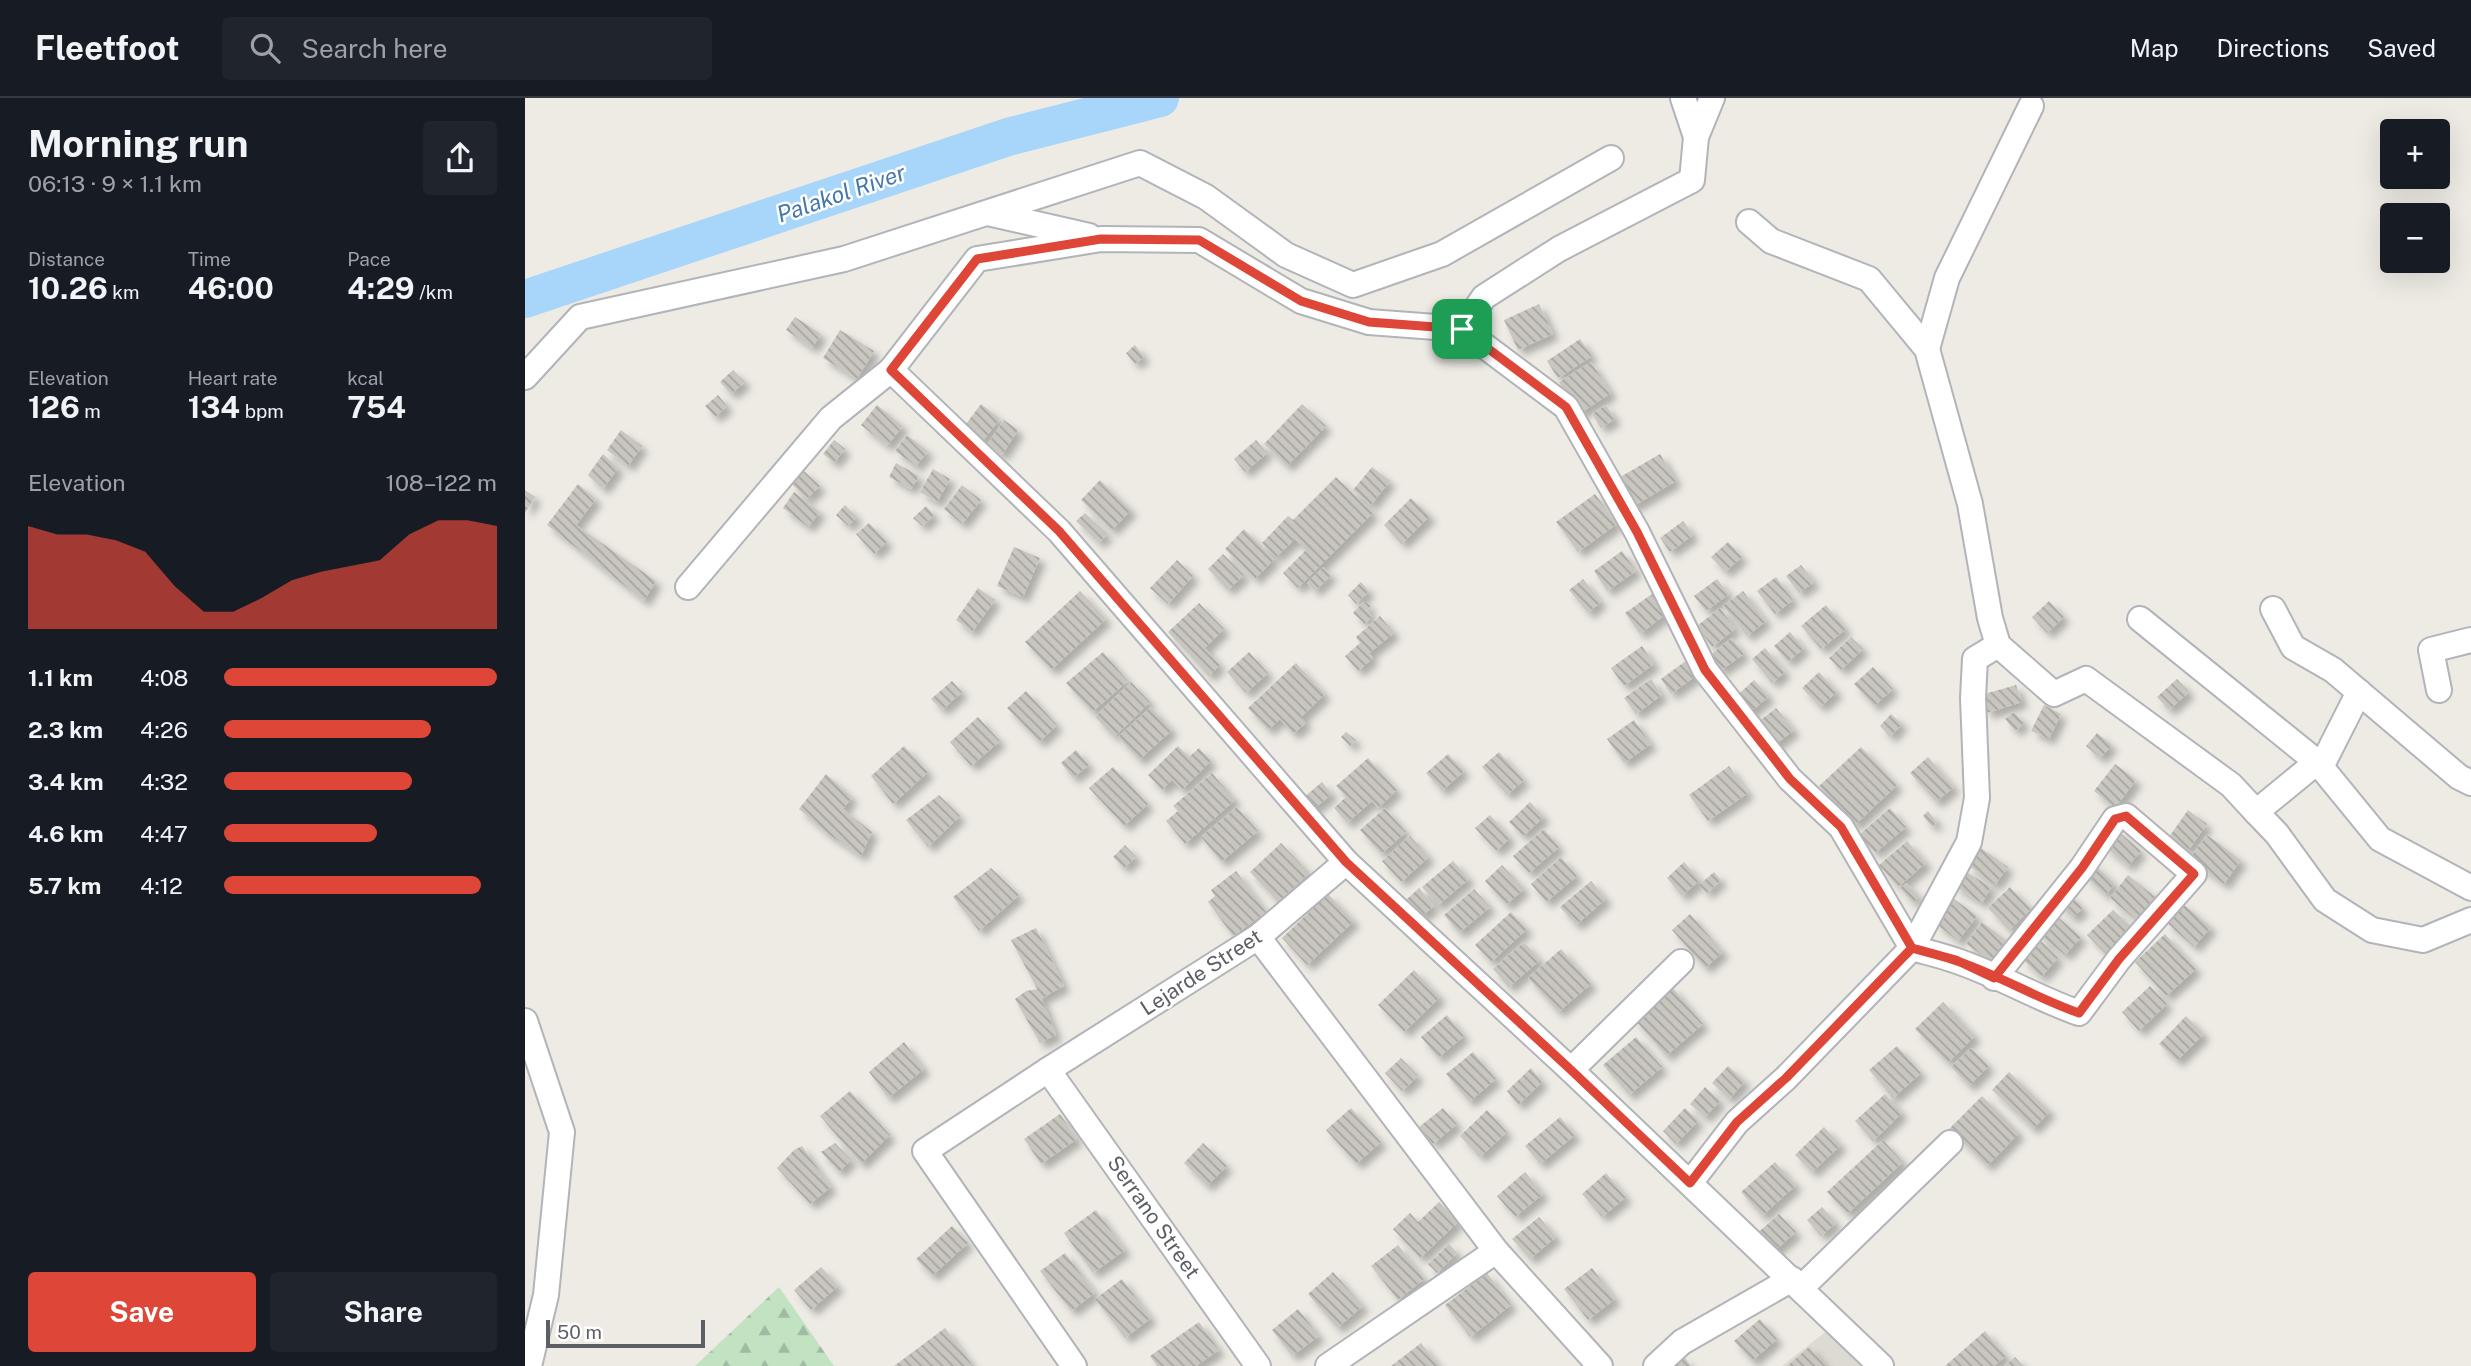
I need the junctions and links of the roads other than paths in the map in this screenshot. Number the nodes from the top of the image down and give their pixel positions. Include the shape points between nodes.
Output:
1 (1683, 98) edge
2 (1712, 98) edge
3 (2031, 106) dead end
4 (1696, 137) junction
5 (1611, 158) dead end
6 (987, 213) junction
7 (1749, 222) dead end
8 (1101, 239) junction
9 (1462, 329) junction
10 (1927, 349) junction
11 (891, 370) junction
12 (525, 377) edge
13 (688, 587) dead end
14 (2273, 609) dead end
15 (2140, 619) dead end
16 (2471, 640) edge
17 (1998, 645) junction
18 (2439, 690) dead end
19 (2359, 692) junction
20 (2319, 765) junction
21 (2471, 783) edge
22 (2256, 812) junction
23 (1346, 862) junction
24 (2471, 888) edge
25 (2471, 920) edge
26 (1258, 937) junction
27 (1912, 948) junction
28 (1681, 962) dead end
29 (1994, 978) junction
30 (525, 1021) edge
31 (1048, 1070) junction
32 (1571, 1070) junction
33 (1950, 1143) dead end
34 (1690, 1183) junction
35 (1496, 1251) junction
36 (1796, 1283) junction
37 (529, 1366) edge
38 (1073, 1366) edge
39 (1258, 1366) edge
40 (1328, 1366) edge
41 (1600, 1366) edge
42 (1655, 1366) edge
43 (1881, 1366) edge

1 - 4 street
2 - 4 street
3 - 10 street via 1947,278
4 - 9 street via 1692,180 1559,249 1484,297
5 - 6 street via 1442,254 1353,285 1286,255 1206,197 1140,163
6 - 8 street
6 - 12 street via 844,260 580,317
7 - 10 street via 1771,241 1869,279
8 - 9 street via 1199,240 1301,301 1369,322
8 - 11 street via 977,259
9 - 27 street via 1566,407 1637,532 1705,670 1790,779 1841,827
10 - 17 street via 1970,504
11 - 13 street via 831,418
11 - 23 street via 1059,531
14 - 19 street via 2293,647 2333,670
15 - 20 street
16 - 18 street via 2431,650
17 - 22 street via 2054,694 2086,679 2231,785
17 - 27 street via 1975,659 1977,798 1969,842
19 - 20 street
19 - 21 street
20 - 22 street
20 - 24 street via 2380,839
22 - 25 street via 2325,900 2372,930 2423,940
23 - 26 street, Lejarde Street
23 - 32 street
26 - 31 street, Lejarde Street
26 - 35 street
27 - 29 street via 1956,960
27 - 34 street via 1737,1122
28 - 32 street
29 - 29 street via 2079,1013 2119,959 2194,874 2126,816 2115,819
30 - 37 street via 562,1132 546,1296
31 - 38 street, Lejarde Street via 925,1151
31 - 39 street, Serrano Street
32 - 34 street
33 - 36 street
34 - 36 street
35 - 40 street
35 - 41 street
36 - 42 street via 1682,1342
36 - 43 street

